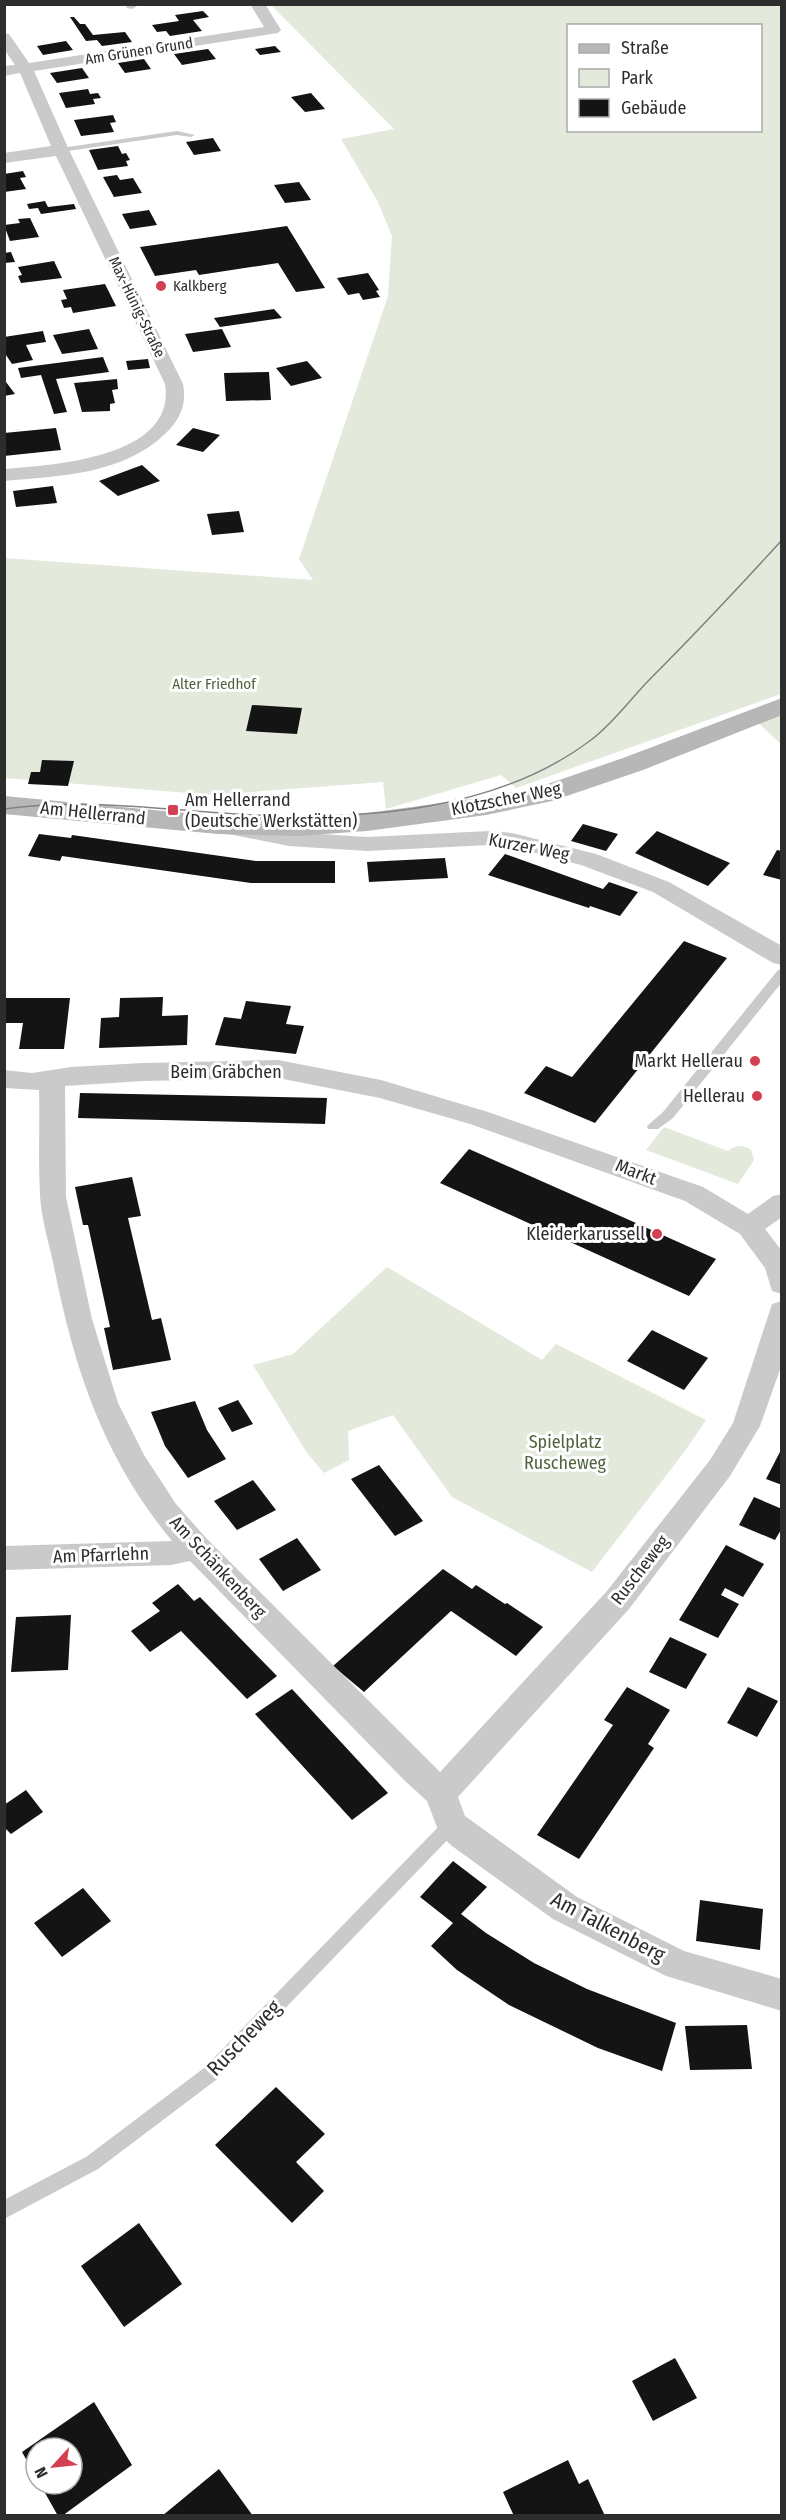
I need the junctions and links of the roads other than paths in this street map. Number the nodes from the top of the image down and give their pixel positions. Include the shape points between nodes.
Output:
1 (257, 4) edge
2 (4, 37) edge
3 (25, 68) junction
4 (4, 71) edge
5 (191, 135) dead end
6 (61, 150) junction
7 (4, 158) edge
8 (4, 476) edge
9 (782, 706) edge
10 (4, 806) edge
11 (218, 825) junction
12 (782, 957) edge
13 (782, 973) edge
14 (4, 1079) edge
15 (52, 1080) junction
16 (479, 1118) joint
17 (653, 1126) dead end
18 (782, 1203) edge
19 (749, 1227) junction
20 (782, 1284) edge
21 (782, 1311) edge
22 (196, 1548) junction
23 (4, 1558) edge
24 (441, 1793) junction
25 (451, 1825) junction
26 (782, 1995) edge
27 (4, 2210) edge

1 - 3 street, Am Grünen Grund via 273,30
2 - 3 street, Max-Hünig-Straße
3 - 4 street, Am Grünen Grund
3 - 6 street, Max-Hünig-Straße
5 - 6 lane via 177,133
6 - 7 street
6 - 8 street, Max-Hünig-Straße via 174,384 177,399 171,415 156,431 116,456 91,465
9 - 11 street, Klotzscher Weg via 542,795 367,822 297,827
10 - 11 street, Am Hellerrand
11 - 12 street, Kurzer Weg via 290,838 367,844 512,840 588,860 662,887
13 - 17 lane via 668,1115
14 - 15 street, Beim Gräbchen
15 - 16 street, Beim Gräbchen via 143,1072 278,1069 381,1089
15 - 22 street, Am Schänkenberg via 53,1197 78,1319 104,1403 134,1462 166,1512
16 - 19 street, Markt via 694,1194
18 - 19 street
19 - 20 street via 778,1266
21 - 24 street, Ruscheweg via 746,1426 720,1468 618,1600
22 - 23 street, Am Pfarrlehn via 171,1553
22 - 24 street, Am Schänkenberg
24 - 25 street
25 - 26 street, Am Talkenberg via 565,1908 678,1965
25 - 27 lane, Ruscheweg via 210,2074 92,2163

